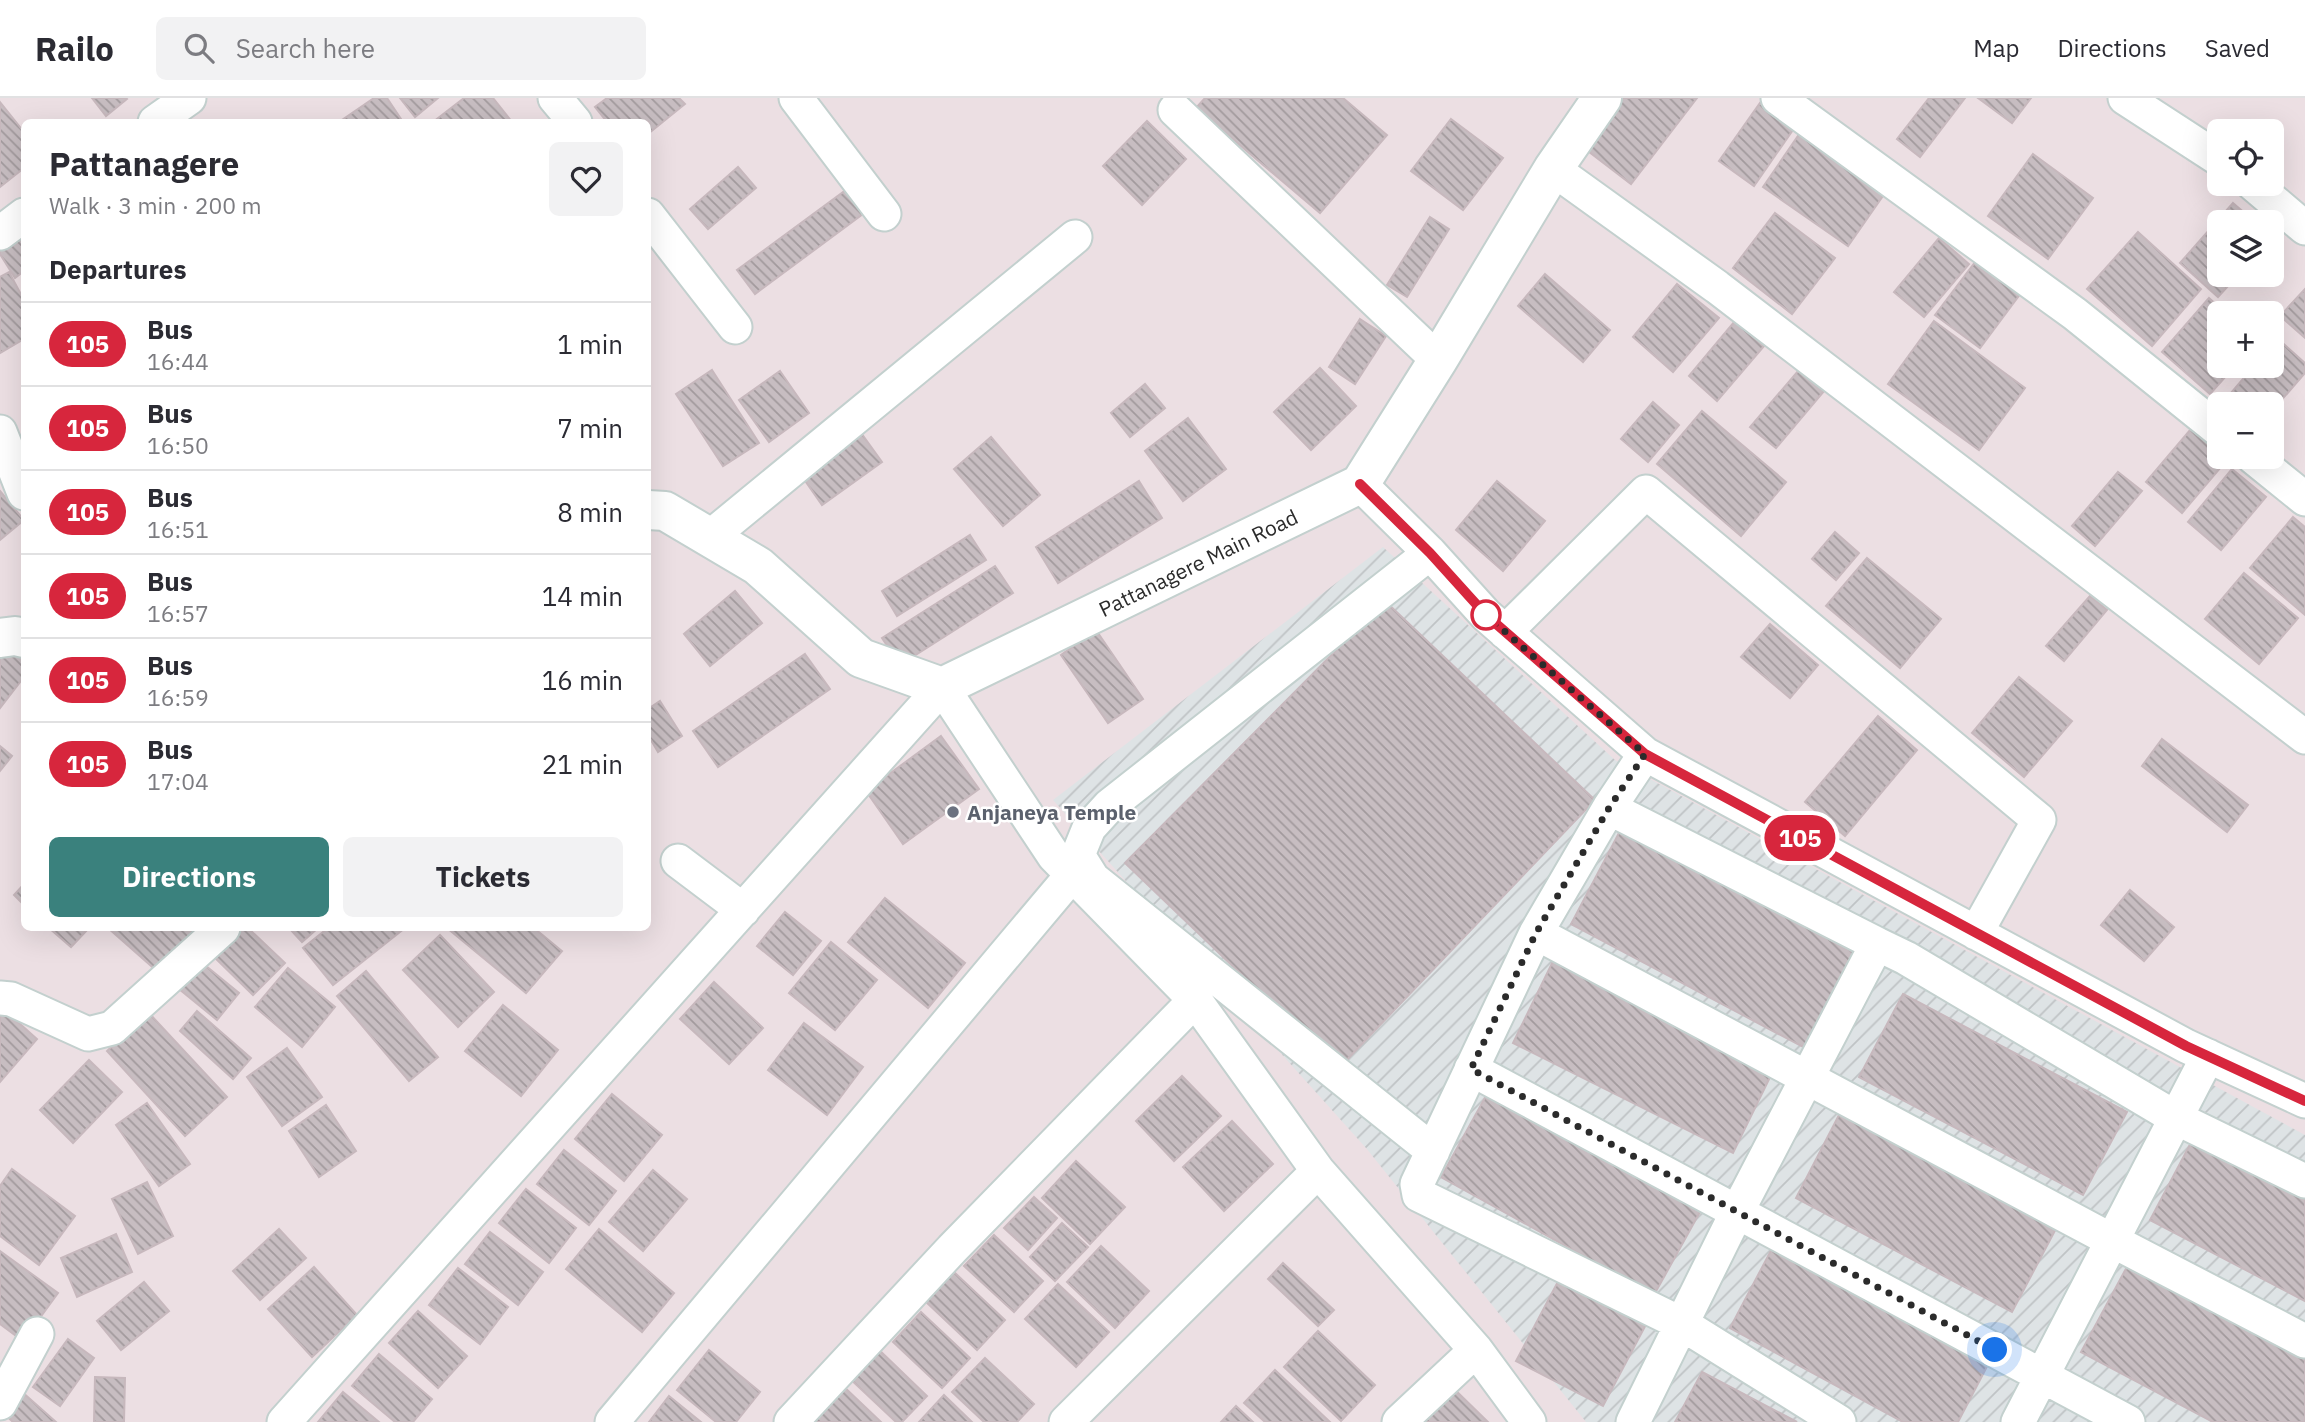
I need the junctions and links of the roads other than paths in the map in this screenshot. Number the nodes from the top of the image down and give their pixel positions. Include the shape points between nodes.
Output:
1 (189, 98) edge
2 (555, 98) edge
3 (796, 98) edge
4 (1602, 98) edge
5 (1778, 98) edge
6 (2125, 98) edge
7 (1175, 110) dead end
8 (159, 119) edge
9 (572, 119) edge
10 (2207, 151) edge
11 (1553, 169) junction
12 (2267, 196) edge
13 (884, 214) dead end
14 (21, 217) edge
15 (651, 219) edge
16 (2305, 228) edge
17 (0, 233) edge
18 (1075, 237) dead end
19 (735, 327) dead end
20 (1438, 360) junction
21 (2207, 420) edge
22 (0, 432) edge
23 (2268, 469) edge
24 (21, 474) edge
25 (1360, 484) junction
26 (2305, 499) edge
27 (651, 510) edge
28 (710, 537) junction
29 (1430, 553) junction
30 (1505, 632) junction
31 (21, 637) edge
32 (0, 638) edge
33 (942, 687) junction
34 (2305, 737) edge
35 (1645, 754) junction
36 (1609, 808) junction
37 (678, 862) dead end
38 (1072, 875) junction
39 (743, 909) junction
40 (220, 931) edge
41 (1536, 933) junction
42 (1976, 933) junction
43 (1877, 944) junction
44 (0, 998) edge
45 (1195, 1000) junction
46 (2208, 1056) junction
47 (1471, 1069) junction
48 (1808, 1078) junction
49 (2305, 1101) edge
50 (2176, 1118) junction
51 (1433, 1151) junction
52 (1318, 1171) junction
53 (2305, 1181) edge
54 (1737, 1212) junction
55 (2113, 1241) junction
56 (1682, 1324) junction
57 (37, 1334) dead end
58 (2305, 1340) edge
59 (1476, 1350) junction
60 (2042, 1376) junction
61 (0, 1403) edge
62 (284, 1422) edge
63 (612, 1422) edge
64 (791, 1422) edge
65 (1066, 1422) edge
66 (1399, 1422) edge
67 (1530, 1422) edge
68 (1633, 1422) edge
69 (1839, 1422) edge
70 (2018, 1422) edge
71 (2128, 1422) edge

1 - 8 street
2 - 9 street
3 - 13 street
4 - 11 street
5 - 21 street via 2075,314
6 - 10 street
7 - 20 street
11 - 20 street
11 - 34 street via 1717,287
12 - 16 street
14 - 17 street
15 - 19 street
18 - 28 street
20 - 25 street
22 - 24 street
23 - 26 street
25 - 29 street
25 - 33 street, Pattanagere Main Road
27 - 28 street via 665,511
28 - 33 street via 758,566 861,658
29 - 30 street
29 - 51 street via 1109,806 1089,828 1078,855 1093,879
30 - 35 street
30 - 42 street via 1646,492 2039,820
31 - 32 street
33 - 38 street via 1054,856
33 - 39 street
35 - 36 street
35 - 42 street
36 - 41 street
36 - 43 street
37 - 39 street
38 - 45 street
38 - 63 street
39 - 62 street
40 - 44 street via 112,1028 88,1034
41 - 47 street
41 - 48 street
42 - 46 street
43 - 48 street
43 - 50 street
45 - 52 street
45 - 64 street
46 - 49 street
46 - 50 street
47 - 51 street
47 - 54 street
48 - 54 street
48 - 55 street
50 - 53 street
50 - 55 street
51 - 56 street via 1417,1184 1419,1195
52 - 59 street
52 - 65 street
54 - 56 street
54 - 60 street
55 - 58 street
55 - 60 street
56 - 68 street
56 - 69 street
57 - 61 street
59 - 66 street
59 - 67 street
60 - 70 street
60 - 71 street

